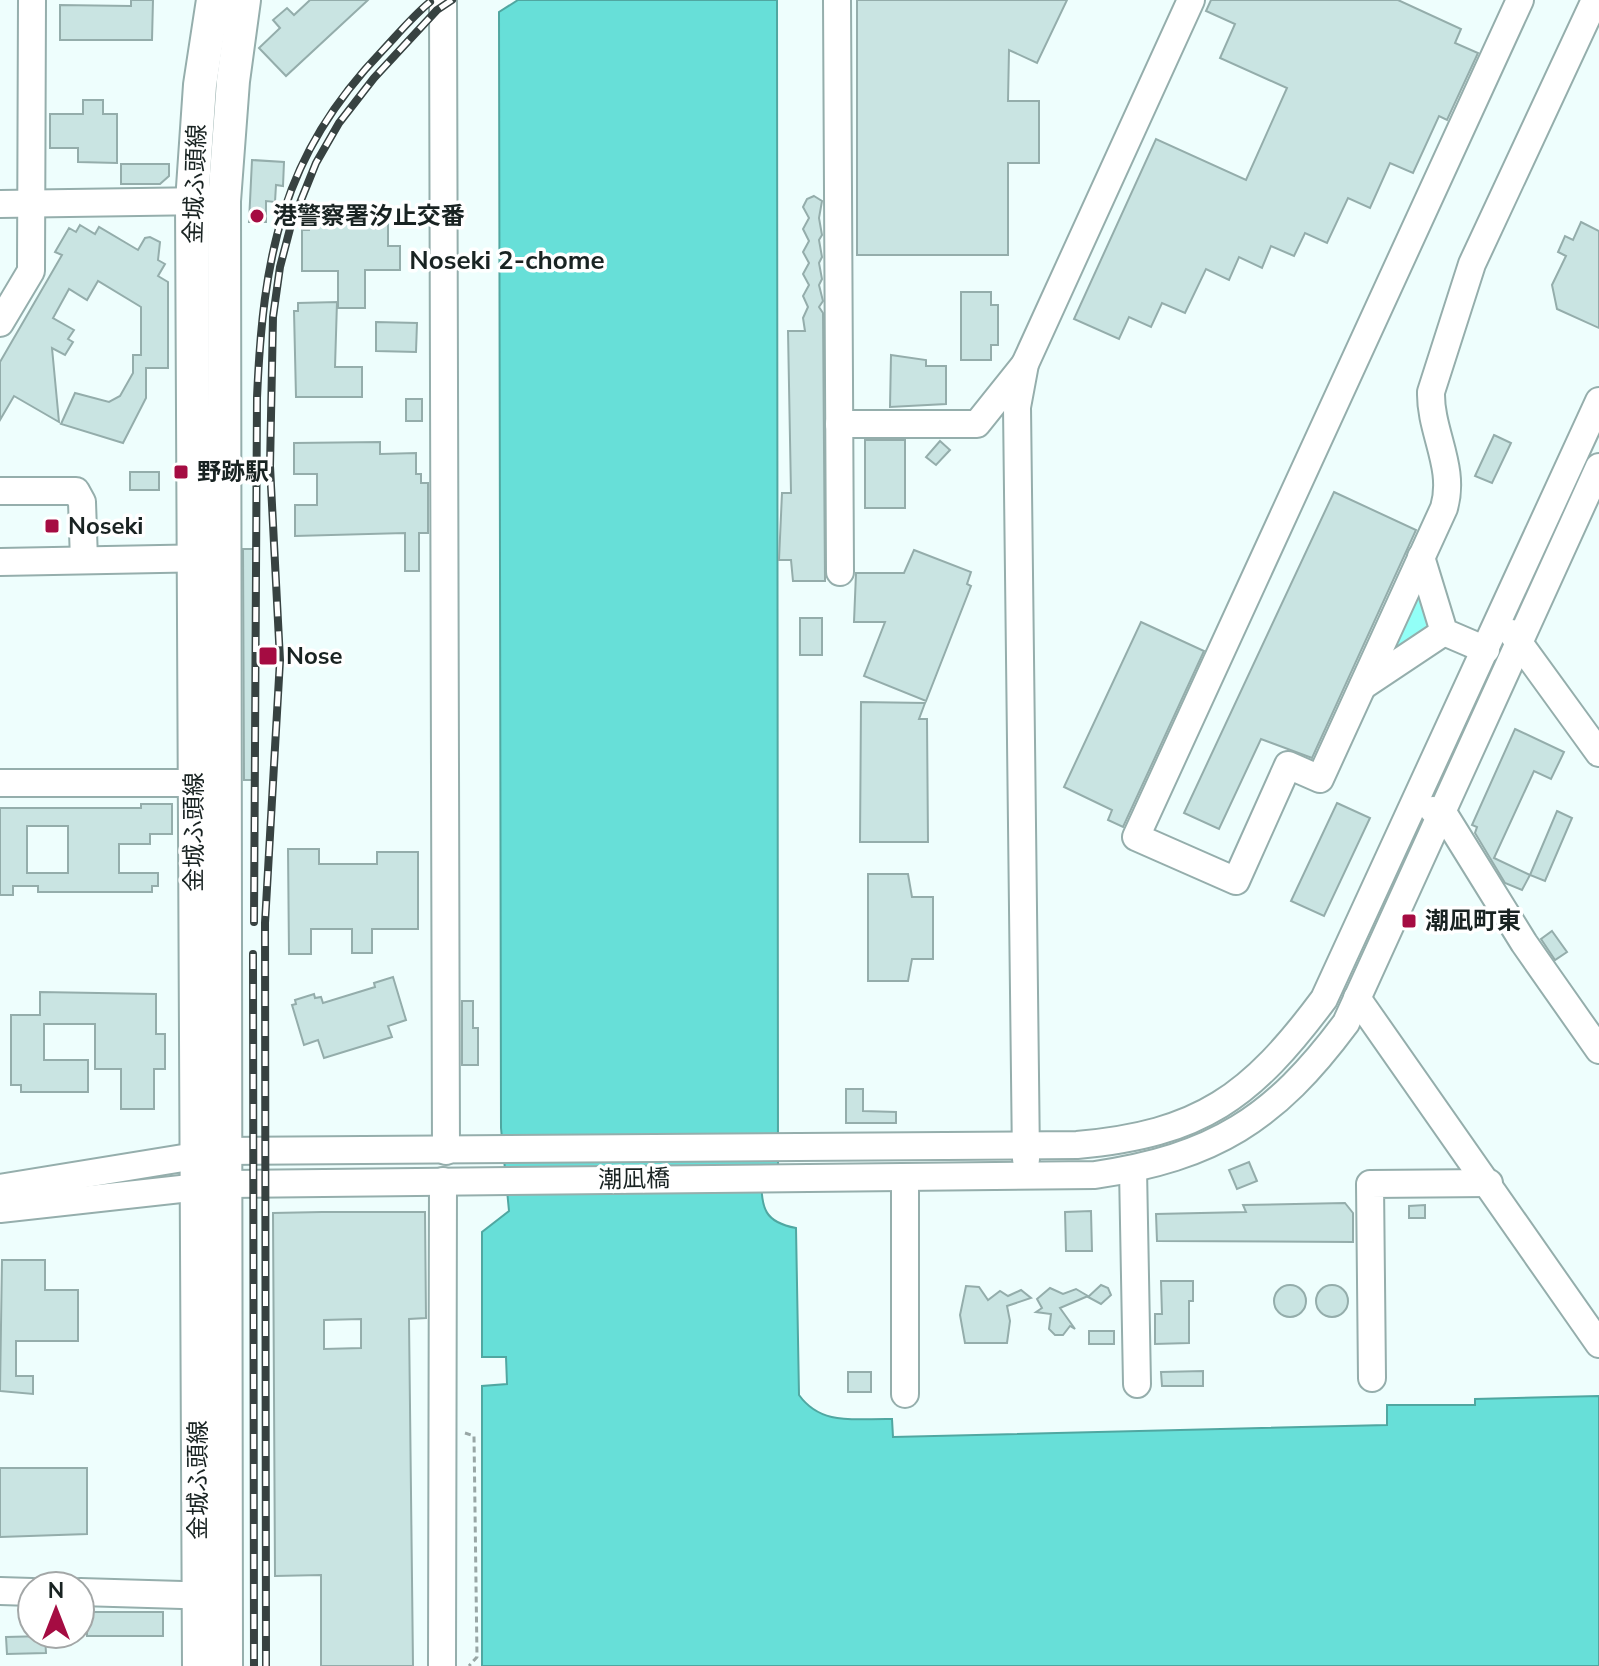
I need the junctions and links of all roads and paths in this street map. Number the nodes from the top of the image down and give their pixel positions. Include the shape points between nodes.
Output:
1 (32, 0) edge
2 (213, 0) edge
3 (244, 0) edge
4 (443, 0) edge
5 (837, 0) edge
6 (1191, 0) edge
7 (1520, 0) edge
8 (1595, 0) edge
9 (208, 201) junction
10 (0, 204) edge
11 (32, 204) junction
12 (0, 323) edge
13 (1025, 364) junction
14 (1599, 401) edge
15 (839, 424) junction
16 (1578, 448) junction
17 (1598, 473) edge
18 (0, 491) edge
19 (1421, 557) junction
20 (193, 558) junction
21 (225, 558) junction
22 (84, 560) junction
23 (0, 562) edge
24 (840, 572) dead end
25 (1501, 619) junction
26 (1444, 632) junction
27 (1521, 644) junction
28 (1486, 650) junction
29 (1362, 687) junction
30 (1599, 753) edge
31 (0, 783) edge
32 (194, 783) junction
33 (1414, 804) junction
34 (1444, 814) junction
35 (1357, 998) junction
36 (1599, 1050) edge
37 (1026, 1145) junction
38 (455, 1151) junction
39 (211, 1153) junction
40 (1133, 1169) junction
41 (905, 1177) junction
42 (1026, 1177) junction
43 (453, 1181) junction
44 (1489, 1183) junction
45 (211, 1186) junction
46 (0, 1188) edge
47 (0, 1209) edge
48 (1599, 1344) edge
49 (1372, 1378) dead end
50 (1137, 1384) dead end
51 (905, 1394) dead end
52 (443, 1425) junction
53 (96, 1592) edge
54 (212, 1596) junction
55 (199, 1666) edge
56 (226, 1666) edge
57 (442, 1666) edge
58 (469, 1666) edge

1 - 11 street
2 - 9 main road, 金城ふ頭線 via 200,85
3 - 9 main road, 金城ふ頭線
4 - 38 street
5 - 15 street
6 - 13 street
7 - 29 street via 1136,837 1236,881 1288,765 1320,779
8 - 19 street via 1472,264 1436,378 1431,405 1449,492
9 - 11 street
9 - 20 main road, 金城ふ頭線
9 - 21 main road, 金城ふ頭線
10 - 11 street
11 - 12 street via 31,271
13 - 15 street via 977,424
13 - 37 street via 1017,423
14 - 16 street, 潮凪橋
15 - 24 street
16 - 17 street
16 - 25 street, 潮凪橋
17 - 27 street, 潮凪橋
18 - 22 street via 76,491 82,502
19 - 26 street
19 - 29 street
20 - 21 street
20 - 22 street
20 - 32 main road, 金城ふ頭線
21 - 39 main road, 金城ふ頭線
22 - 23 street
25 - 27 street
25 - 28 street, 潮凪橋
26 - 28 street
26 - 29 street
27 - 30 street
27 - 34 street, 潮凪橋
28 - 33 street, 潮凪橋
31 - 32 street
32 - 39 main road, 金城ふ頭線
33 - 34 street
33 - 37 street, 潮凪橋 via 1324,999 1269,1068 1239,1092 1170,1129 1120,1141
34 - 35 street, 潮凪橋
34 - 36 street
35 - 40 street, 潮凪橋 via 1320,1058 1257,1118 1221,1140
35 - 44 street
37 - 38 street, 潮凪橋
37 - 42 street
38 - 39 street, 潮凪橋
39 - 45 main road, 金城ふ頭線
39 - 46 street, 潮凪橋
40 - 42 street, 潮凪橋
40 - 50 street
41 - 42 street, 潮凪橋
41 - 43 street, 潮凪橋
41 - 51 street
43 - 45 street, 潮凪橋
43 - 52 street
44 - 48 street
44 - 49 street via 1370,1184
45 - 47 street, 潮凪橋
45 - 54 main road, 金城ふ頭線
52 - 57 street
52 - 58 path via 474,1436 477,1657
53 - 54 street
54 - 55 main road, 金城ふ頭線
54 - 56 main road, 金城ふ頭線

